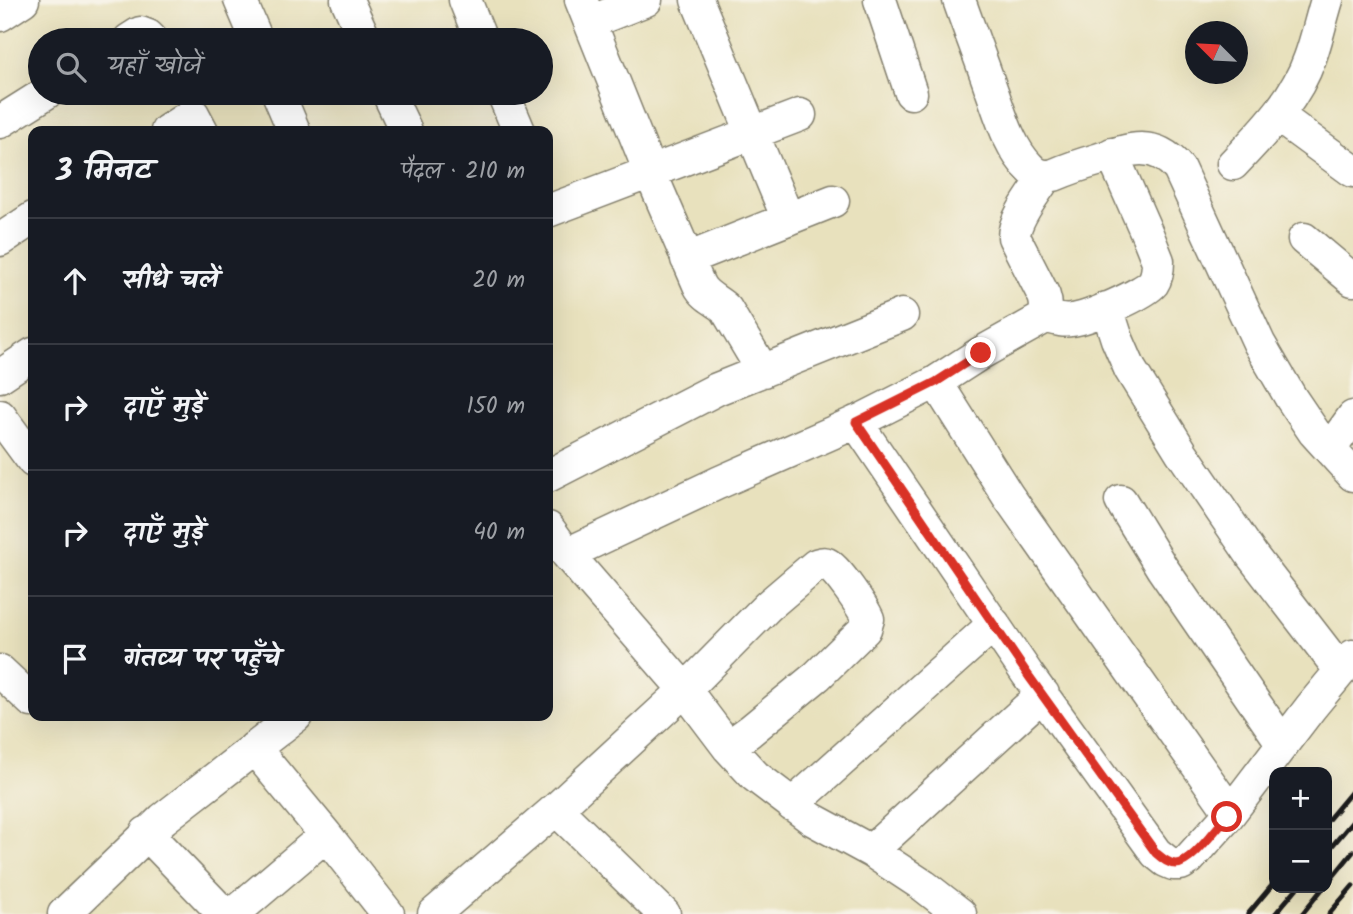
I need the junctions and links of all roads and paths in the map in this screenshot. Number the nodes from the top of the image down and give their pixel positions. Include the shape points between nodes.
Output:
1 (23, 0) edge
2 (347, 0) edge
3 (465, 0) edge
4 (646, 0) edge
5 (697, 0) edge
6 (880, 0) edge
7 (959, 0) edge
8 (1327, 0) edge
9 (247, 2) edge
10 (586, 11) edge
11 (0, 15) edge
12 (254, 28) edge
13 (360, 28) edge
14 (476, 28) edge
15 (911, 93) dead end
16 (28, 104) edge
17 (283, 105) edge
18 (394, 105) edge
19 (508, 105) edge
20 (192, 113) edge
21 (800, 115) dead end
22 (1278, 116) junction
23 (0, 122) edge
24 (174, 126) edge
25 (292, 126) edge
26 (404, 126) edge
27 (517, 126) edge
28 (752, 134) junction
29 (1112, 154) junction
30 (1233, 164) dead end
31 (1353, 171) edge
32 (650, 172) junction
33 (1046, 176) junction
34 (833, 201) dead end
35 (553, 207) edge
36 (788, 219) junction
37 (28, 221) edge
38 (1304, 239) dead end
39 (0, 240) edge
40 (687, 259) junction
41 (1353, 279) edge
42 (1107, 308) junction
43 (902, 315) dead end
44 (1044, 316) junction
45 (28, 357) edge
46 (763, 371) junction
47 (0, 376) edge
48 (936, 382) junction
49 (0, 416) edge
50 (1353, 417) edge
51 (856, 422) junction
52 (1330, 449) junction
53 (28, 454) edge
54 (553, 473) edge
55 (1353, 475) edge
56 (1121, 501) dead end
57 (553, 535) edge
58 (567, 554) junction
59 (994, 624) junction
60 (1347, 663) edge
61 (0, 671) edge
62 (685, 690) junction
63 (1043, 694) junction
64 (28, 697) edge
65 (289, 721) edge
66 (1283, 744) junction
67 (728, 747) junction
68 (254, 748) junction
69 (792, 805) junction
70 (556, 809) junction
71 (1230, 812) junction
72 (146, 834) junction
73 (326, 835) junction
74 (871, 851) junction
75 (64, 914) edge
76 (224, 914) edge
77 (233, 914) edge
78 (388, 914) edge
79 (434, 914) edge
80 (664, 914) edge
81 (960, 914) edge

1 - 11 street
2 - 13 street
3 - 14 street
4 - 10 street
5 - 28 street
6 - 15 street
7 - 33 street via 1007,132 1030,169
8 - 22 street via 1310,60
9 - 12 street
10 - 32 street
16 - 23 street
17 - 25 street
18 - 26 street
19 - 27 street
20 - 24 street
21 - 28 street
22 - 30 street
22 - 31 street
28 - 32 street
28 - 36 street
29 - 33 street
29 - 42 street via 1158,266 1150,286
29 - 52 street via 1141,148 1156,151 1179,169 1259,343 1291,398
32 - 35 street
32 - 40 street
33 - 44 street via 1013,233 1044,296
34 - 36 street
36 - 40 street
37 - 39 street
38 - 41 street
40 - 46 street via 702,291 726,309
42 - 44 street via 1075,320
42 - 60 street via 1130,369 1174,442 1253,556
43 - 46 street
44 - 48 street
45 - 47 street
46 - 54 street via 717,389
48 - 51 street
48 - 71 street via 1008,496
49 - 53 street
50 - 52 street
51 - 58 street
51 - 59 street
52 - 55 street
56 - 66 street
57 - 58 street
58 - 62 street
59 - 63 street
59 - 69 street
60 - 66 street
61 - 64 street
62 - 67 street
62 - 67 street via 816,565 829,564 845,583 867,616 865,629 817,676
62 - 70 street
63 - 71 street via 1166,862 1181,864 1189,859
63 - 74 street
65 - 68 street
66 - 71 street
67 - 69 street
68 - 72 street
68 - 73 street
69 - 74 street
70 - 79 street
70 - 80 street
72 - 75 street
72 - 76 street
73 - 77 street
73 - 78 street
74 - 81 street

